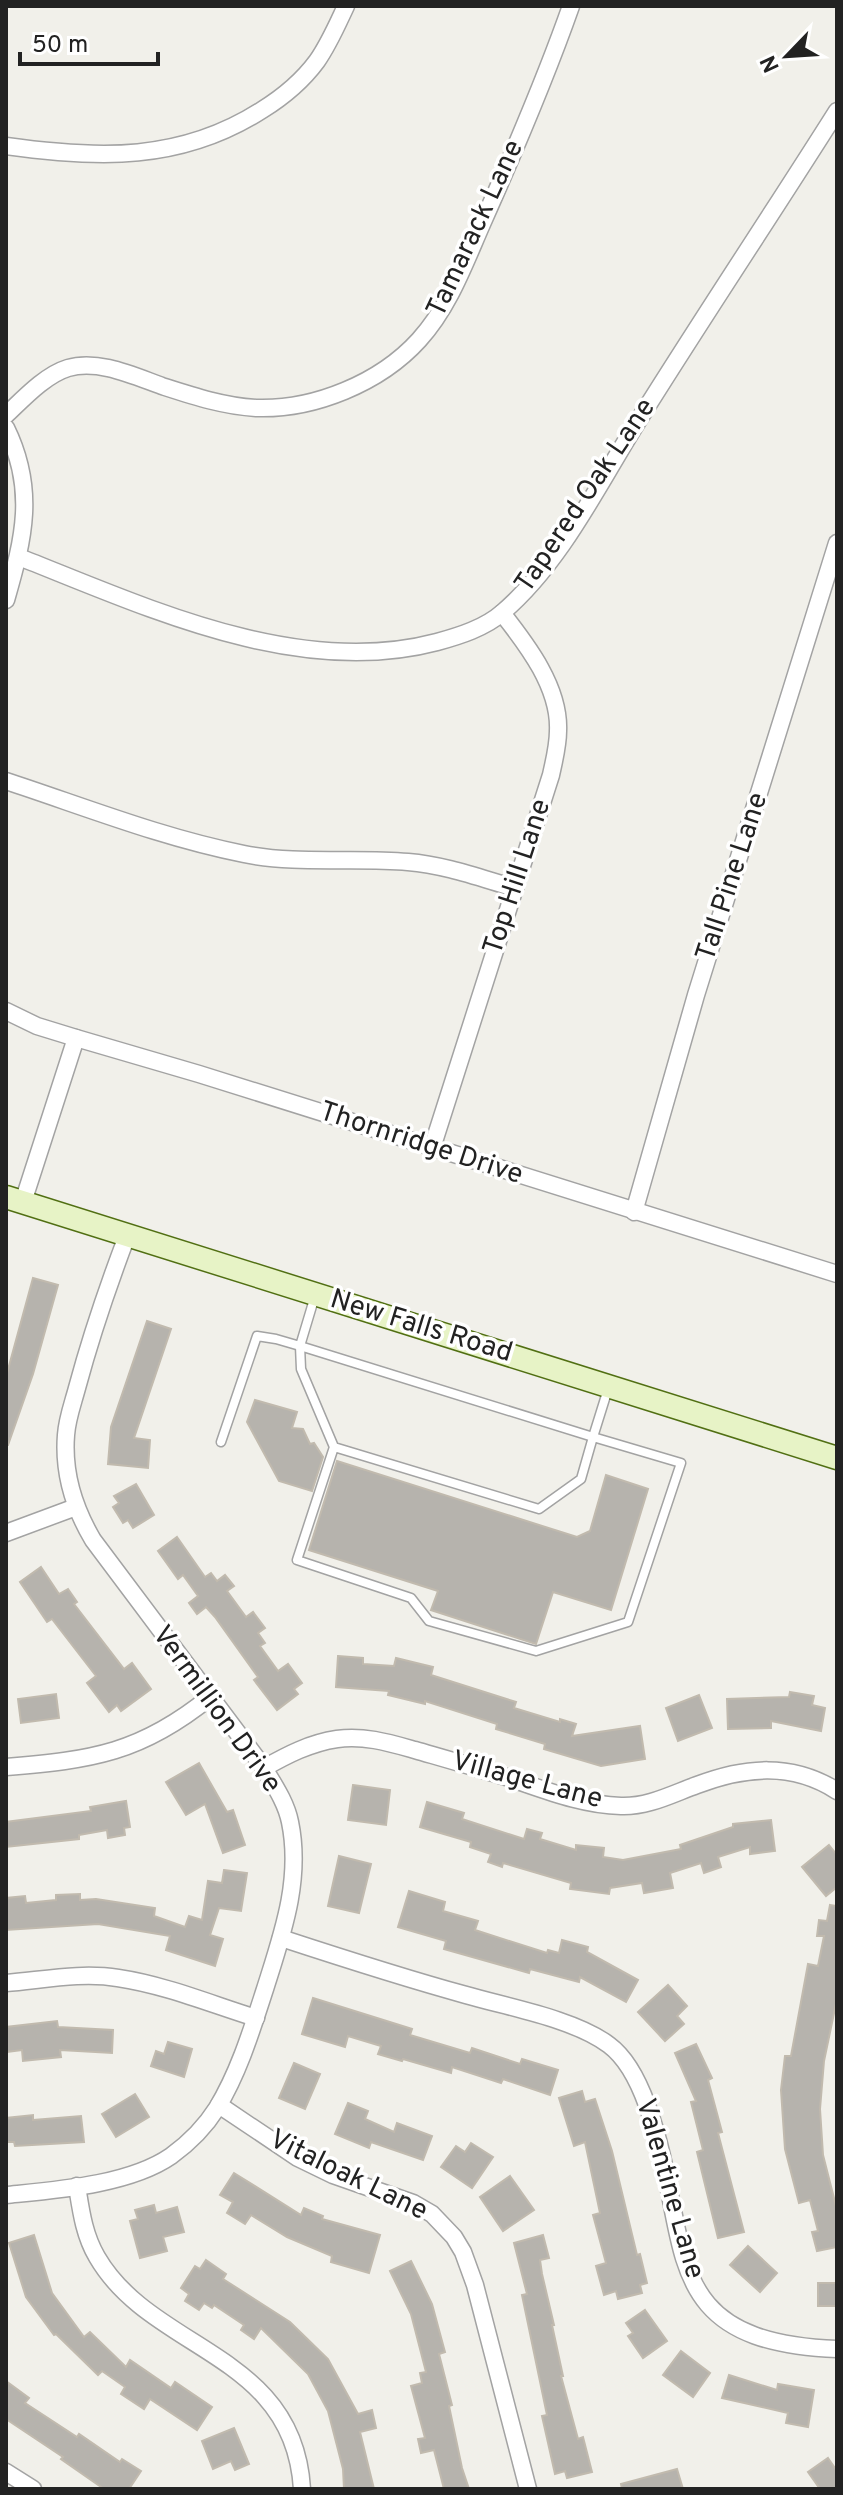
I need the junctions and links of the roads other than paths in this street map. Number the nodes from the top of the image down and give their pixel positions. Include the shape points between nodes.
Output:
1 (346, 6) edge
2 (571, 6) edge
3 (837, 111) edge
4 (6, 146) edge
5 (6, 415) edge
6 (6, 428) edge
7 (837, 543) edge
8 (19, 557) junction
9 (6, 600) edge
10 (502, 613) junction
11 (6, 781) edge
12 (515, 888) junction
13 (6, 1011) edge
14 (76, 1038) junction
15 (432, 1148) junction
16 (14, 1200) edge
17 (634, 1212) junction
18 (127, 1236) junction
19 (836, 1270) edge
20 (315, 1295) junction
21 (300, 1346) junction
22 (609, 1385) junction
23 (593, 1437) junction
24 (221, 1442) dead end
25 (334, 1447) junction
26 (837, 1458) edge
27 (76, 1507) junction
28 (6, 1533) edge
29 (210, 1697) junction
30 (6, 1767) edge
31 (264, 1768) junction
32 (837, 1791) edge
33 (281, 1938) junction
34 (6, 1983) edge
35 (256, 2018) junction
36 (219, 2105) junction
37 (77, 2186) junction
38 (6, 2195) edge
39 (837, 2349) edge
40 (6, 2472) edge
41 (33, 2489) edge
42 (302, 2489) edge
43 (528, 2489) edge

1 - 4 street via 328,43 299,81 244,122 211,137 157,151 115,154
2 - 5 street, Tamarack Lane via 447,302 419,340 384,370 316,400 258,408 201,399 128,374 81,366 55,375
3 - 10 street, Tapered Oak Lane via 575,523
6 - 8 street via 17,452 26,502
7 - 17 street, Tall Pine Lane
8 - 9 street
8 - 10 street, Tapered Oak Lane via 222,632 333,650 417,647 456,637
10 - 12 street, Top Hill Lane via 545,680 558,729 551,775
11 - 12 street via 166,834 246,854 409,862
12 - 15 street, Top Hill Lane
13 - 14 street, Thornridge Drive
14 - 15 street, Thornridge Drive
14 - 16 street
15 - 17 street, Thornridge Drive
16 - 18 main road, New Falls Road
17 - 19 street, Thornridge Drive
18 - 20 main road, New Falls Road
18 - 27 street, Vermillion Drive via 66,1432
20 - 21 lane
20 - 22 main road, New Falls Road
21 - 23 lane
21 - 24 lane via 257,1336
21 - 25 lane via 301,1369
22 - 23 lane
22 - 26 main road, New Falls Road
23 - 25 lane via 581,1479 539,1509
23 - 25 lane via 681,1463 628,1622 536,1651 429,1621 411,1598 297,1560
27 - 28 street
27 - 29 street, Vermillion Drive via 110,1564
29 - 30 street via 166,1730 134,1745 94,1756
29 - 31 street, Vermillion Drive
31 - 32 street, Village Lane via 315,1743 356,1737 588,1802 622,1806 755,1770 804,1775
31 - 33 street, Vermillion Drive via 287,1811 293,1852 293,1883
33 - 35 street, Vermillion Drive
33 - 39 street, Valentine Lane via 574,2026 610,2046 641,2088 692,2281 704,2302 715,2315 751,2334
34 - 35 street via 115,1977
35 - 36 street, Vermillion Drive
36 - 37 street, Vermillion Drive via 191,2140 151,2168
36 - 43 street, Vitaloak Lane via 298,2158 413,2203 454,2237 475,2285
37 - 38 street, Vermillion Drive
37 - 42 street via 97,2258 141,2305 223,2360 271,2403 297,2455
40 - 41 street

